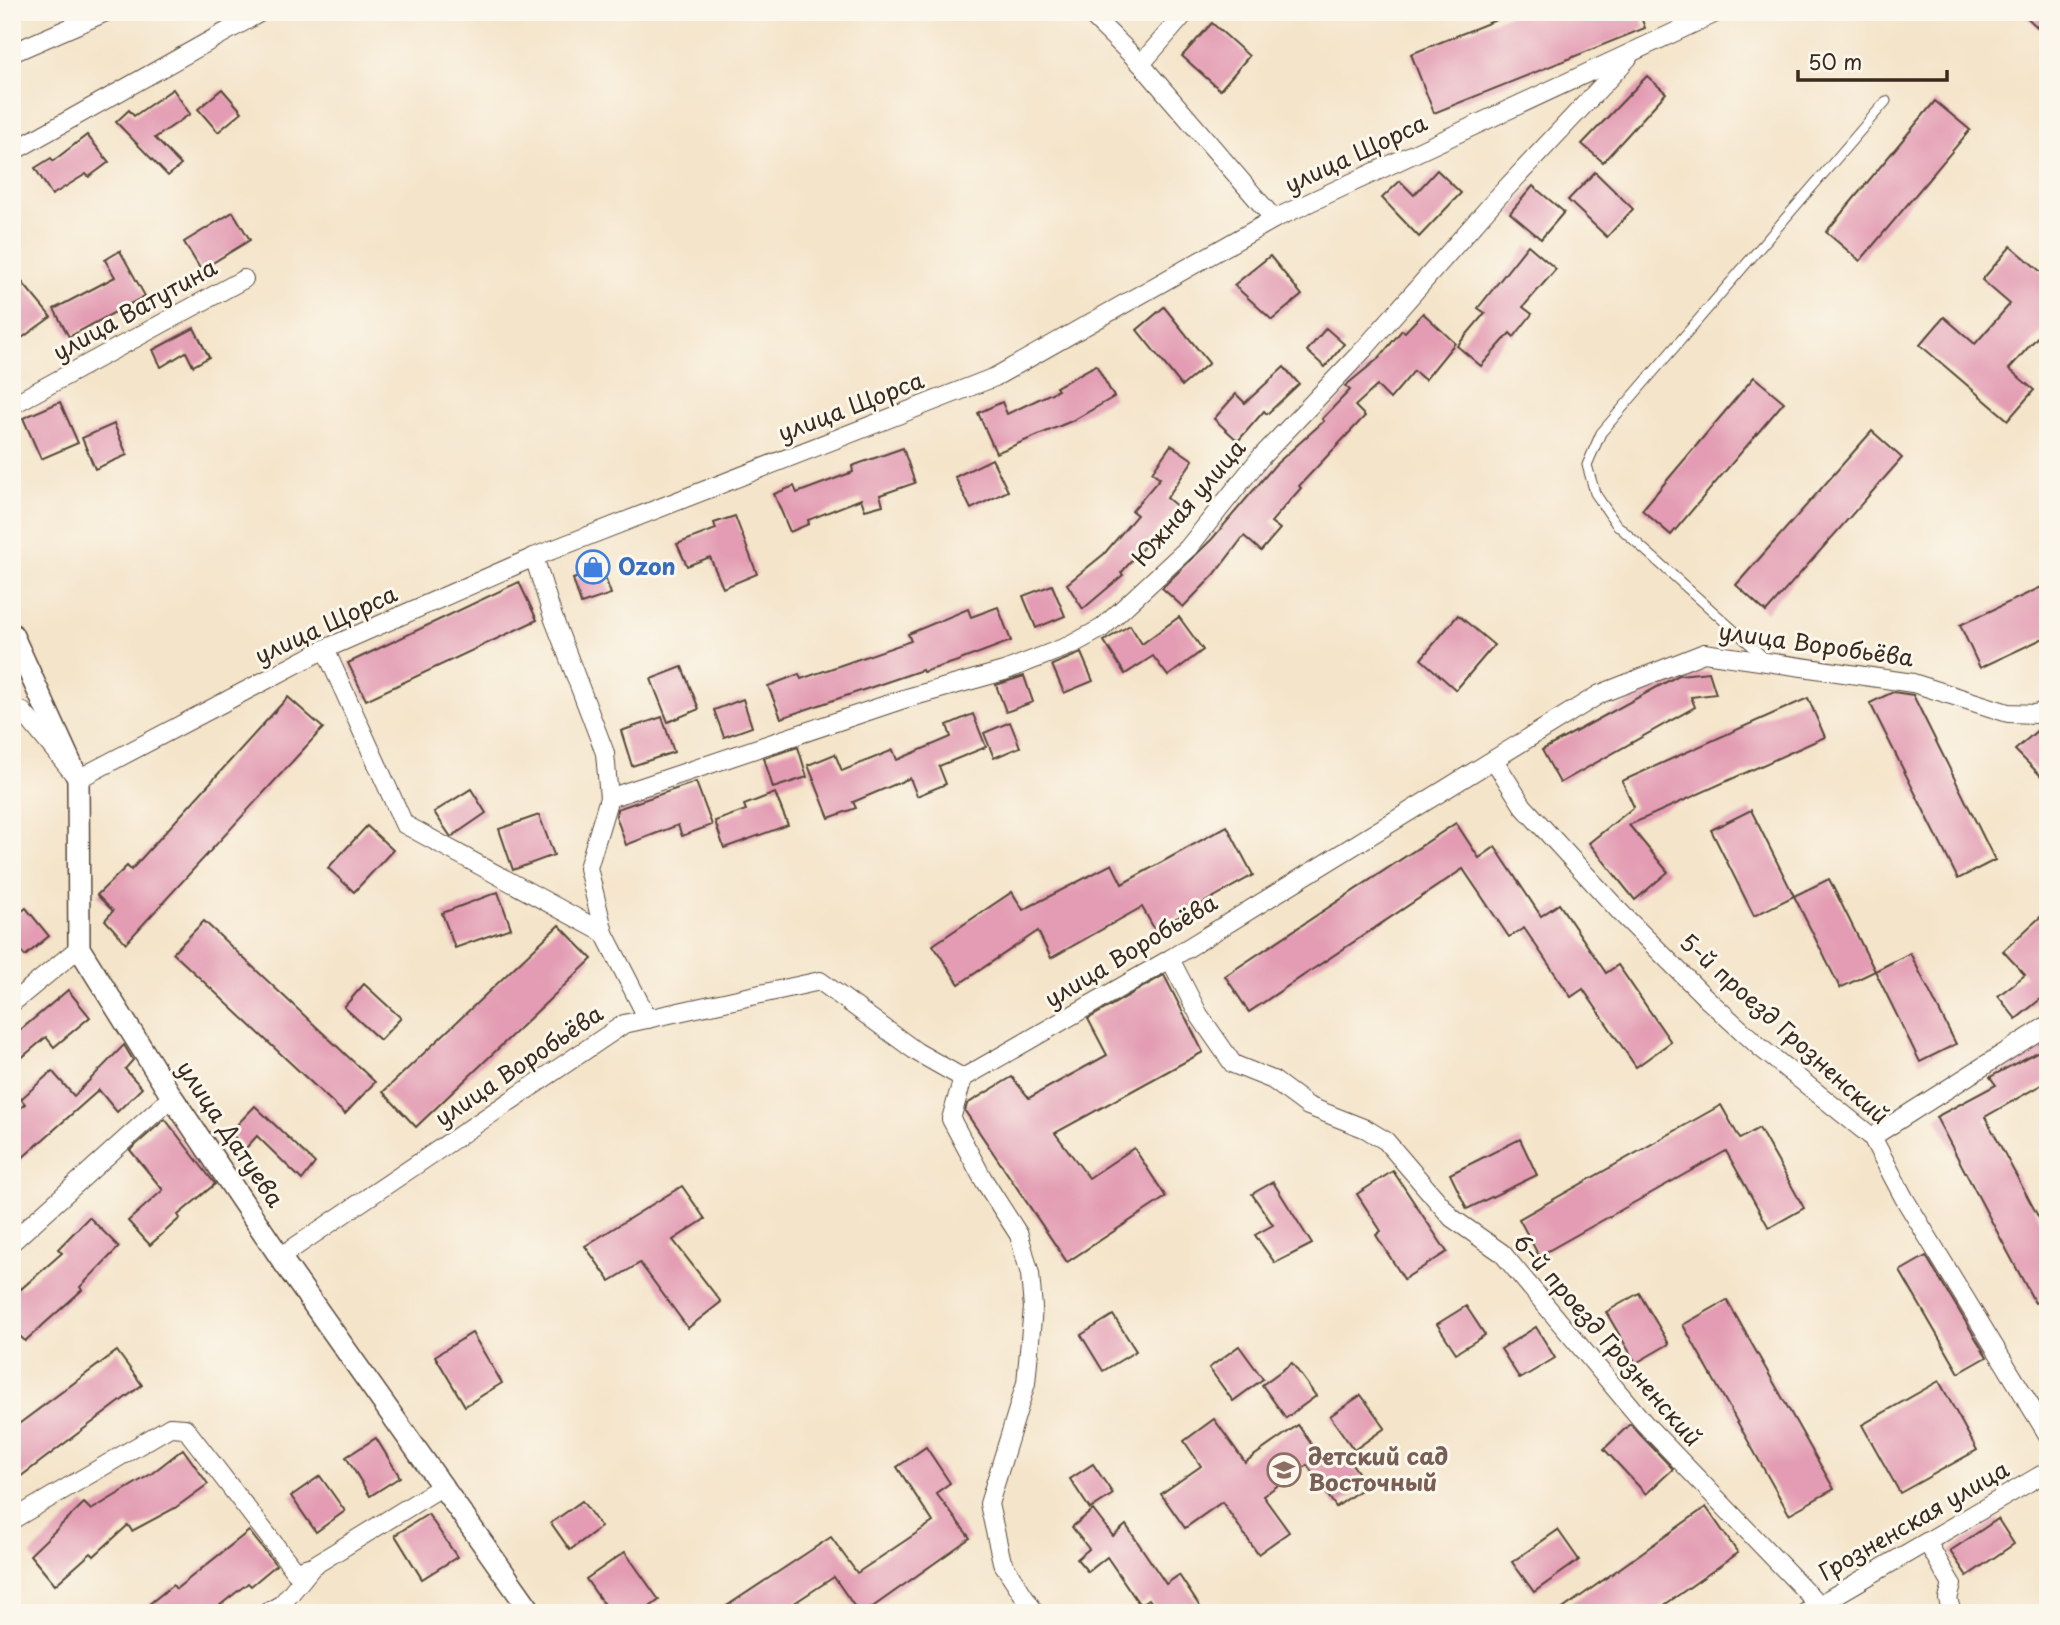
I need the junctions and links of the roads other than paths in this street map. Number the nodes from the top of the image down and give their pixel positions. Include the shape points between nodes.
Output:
1 (106, 12) edge
2 (261, 12) edge
3 (1088, 12) edge
4 (1186, 12) edge
5 (1718, 12) edge
6 (1634, 51) junction
7 (12, 53) edge
8 (1141, 64) junction
9 (1886, 101) dead end
10 (12, 152) edge
11 (1274, 219) junction
12 (244, 279) dead end
13 (12, 405) edge
14 (534, 557) junction
15 (12, 634) edge
16 (325, 649) junction
17 (1770, 662) junction
18 (2048, 709) edge
19 (12, 717) edge
20 (1494, 760) junction
21 (78, 779) junction
22 (609, 798) junction
23 (604, 933) junction
24 (79, 948) junction
25 (1170, 959) junction
26 (12, 1003) edge
27 (648, 1019) junction
28 (2048, 1025) edge
29 (963, 1078) junction
30 (172, 1097) junction
31 (1872, 1137) junction
32 (12, 1242) edge
33 (280, 1257) junction
34 (2048, 1435) edge
35 (2048, 1471) edge
36 (443, 1486) junction
37 (12, 1520) edge
38 (1927, 1542) junction
39 (313, 1566) junction
40 (1812, 1609) edge
41 (266, 1613) edge
42 (532, 1613) edge
43 (1035, 1613) edge
44 (1952, 1613) edge

1 - 7 street
2 - 10 street
3 - 8 street
4 - 8 street
5 - 6 street, улица Щорса
6 - 11 street, улица Щорса
6 - 22 street, Южная улица via 1261,457 1188,548 1102,628 1004,671 907,698
8 - 11 street
9 - 17 lane via 1601,433 1587,465 1595,492 1616,524
11 - 14 street, улица Щорса via 995,377
12 - 13 street, улица Ватутина
14 - 16 street, улица Щорса
14 - 22 street via 605,753
15 - 21 street
16 - 21 street, улица Щорса
16 - 23 street via 404,824
17 - 18 street, улица Воробьёва via 1913,683 2008,713 2036,714
17 - 20 street, улица Воробьёва via 1704,653 1600,694
19 - 21 street via 23,712
20 - 25 street, улица Воробьёва
20 - 31 street, 5-й проезд Грозненский via 1524,806 1707,999
21 - 24 street
22 - 23 street via 588,868
23 - 27 street
24 - 26 street
24 - 30 street, улица Датуева
25 - 29 street, улица Воробьёва
25 - 40 street, 6-й проезд Грозненский via 1199,1015 1233,1064 1273,1080 1308,1106 1386,1141 1452,1218 1502,1253 1644,1423
27 - 29 street, улица Воробьёва via 820,981 918,1052
27 - 33 street, улица Воробьёва via 624,1024
28 - 31 street
29 - 43 street via 951,1119 1019,1235 1030,1274 1033,1308 1026,1383 989,1504 1002,1562
30 - 32 street
30 - 33 street, улица Датуева
31 - 34 street, 5-й проезд Грозненский
33 - 36 street, улица Датуева
35 - 38 street, Грозненская улица
36 - 39 street
36 - 42 street, улица Датуева
37 - 39 street via 170,1427 186,1428 295,1571
38 - 40 street, Грозненская улица
38 - 44 street via 1952,1585 1948,1599
39 - 41 street via 282,1604

